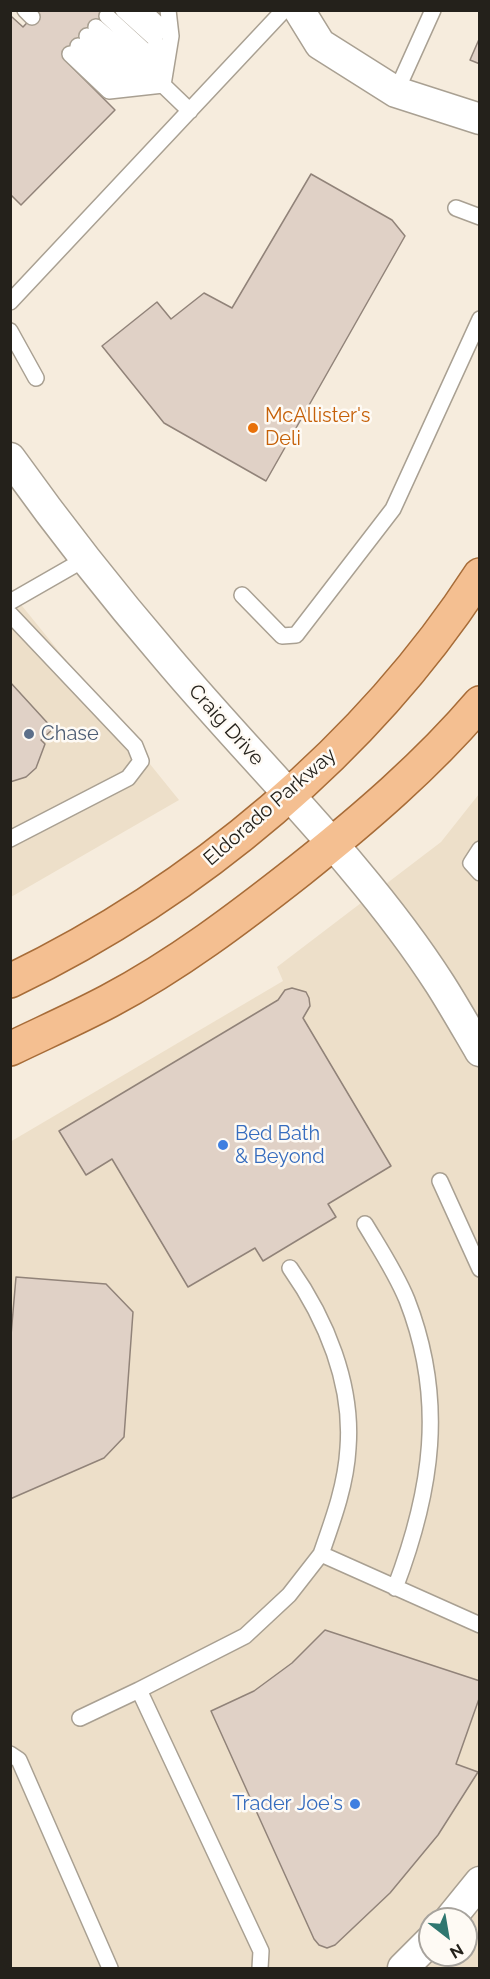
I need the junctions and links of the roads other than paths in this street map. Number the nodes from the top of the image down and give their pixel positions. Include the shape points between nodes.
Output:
1 (123, 10) edge
2 (144, 10) edge
3 (168, 10) edge
4 (284, 10) edge
5 (298, 10) edge
6 (433, 10) edge
7 (87, 36) junction
8 (171, 36) junction
9 (163, 85) junction
10 (396, 92) junction
11 (190, 111) junction
12 (480, 119) edge
13 (456, 208) dead end
14 (480, 217) edge
15 (10, 302) edge
16 (480, 319) edge
17 (10, 331) edge
18 (36, 378) dead end
19 (10, 458) edge
20 (85, 560) junction
21 (480, 575) edge
22 (242, 595) dead end
23 (10, 602) edge
24 (10, 614) edge
25 (480, 703) edge
26 (288, 795) junction
27 (10, 839) edge
28 (332, 844) junction
29 (480, 849) edge
30 (480, 873) edge
31 (10, 981) edge
32 (10, 1049) edge
33 (480, 1051) edge
34 (440, 1181) dead end
35 (365, 1224) dead end
36 (290, 1268) dead end
37 (480, 1269) edge
38 (321, 1554) junction
39 (395, 1588) junction
40 (480, 1625) edge
41 (139, 1690) junction
42 (80, 1718) dead end
43 (10, 1754) edge
44 (480, 1882) edge
45 (460, 1907) edge
46 (418, 1953) edge
47 (110, 1968) edge
48 (260, 1968) edge
49 (403, 1968) edge

1 - 9 lane via 155,39
2 - 8 lane
3 - 8 lane
4 - 11 lane
5 - 10 street via 321,44
6 - 10 lane
7 - 9 lane via 125,70
7 - 9 lane via 143,49
7 - 9 lane via 109,92
8 - 9 lane
9 - 11 lane
10 - 12 street
11 - 15 lane
13 - 14 lane
16 - 22 lane via 393,509 296,635 282,636
17 - 18 lane
19 - 20 street, Craig Drive
20 - 23 lane
20 - 26 street, Craig Drive via 167,660
21 - 26 main road, Eldorado Parkway via 404,677
24 - 27 lane via 135,746 141,761 128,778
25 - 28 main road via 422,765
26 - 28 street, Craig Drive
26 - 31 main road, Eldorado Parkway via 182,881 66,954
28 - 32 main road via 250,909 174,962 109,1001
28 - 33 street, Craig Drive via 440,983
29 - 30 lane via 471,863
34 - 37 lane
35 - 39 lane via 406,1299 421,1343 432,1411 428,1479 414,1538
36 - 38 lane via 308,1293 327,1333 340,1371 347,1415 348,1447 338,1507
38 - 39 lane
38 - 41 lane via 289,1595 245,1636
39 - 40 lane
41 - 42 lane
41 - 48 lane via 261,1951
43 - 47 lane via 19,1760
44 - 45 street
46 - 49 street

